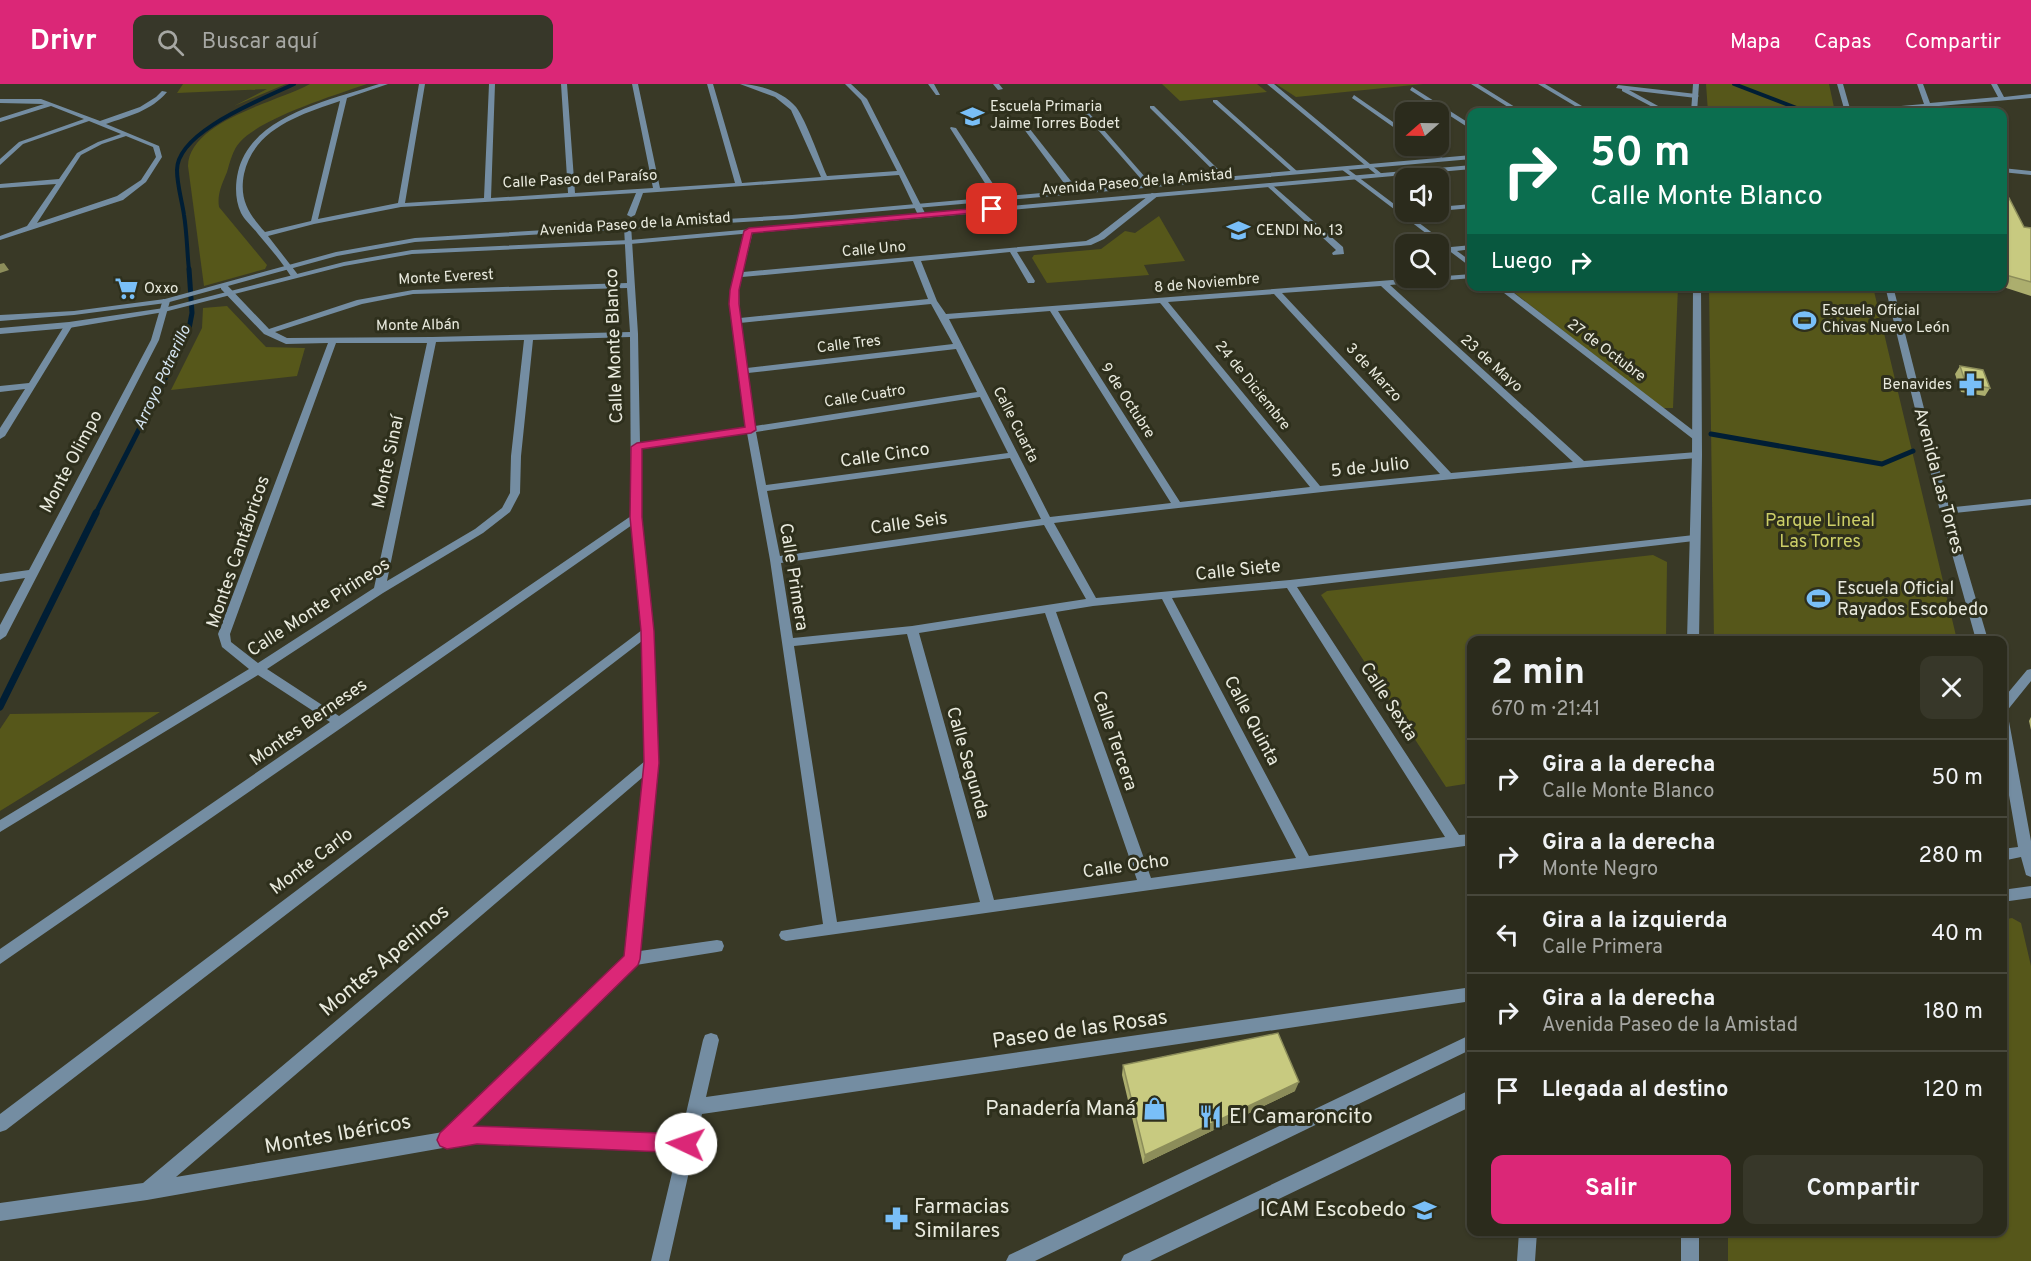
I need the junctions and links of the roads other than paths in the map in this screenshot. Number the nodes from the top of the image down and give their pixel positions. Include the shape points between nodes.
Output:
1 (385, 84) edge
2 (422, 84) edge
3 (492, 84) edge
4 (564, 84) edge
5 (634, 84) edge
6 (710, 84) edge
7 (743, 84) edge
8 (848, 84) edge
9 (931, 84) edge
10 (1270, 84) edge
11 (1474, 84) edge
12 (1541, 84) edge
13 (1696, 84) edge
14 (1840, 84) edge
15 (1920, 84) edge
16 (1994, 84) edge
17 (1614, 85) edge
18 (1412, 89) dead end
19 (164, 92) dead end
20 (938, 94) dead end
21 (1696, 96) junction
22 (2031, 96) edge
23 (1354, 97) dead end
24 (344, 98) junction
25 (2002, 99) junction
26 (0, 101) edge
27 (1215, 101) dead end
28 (52, 104) junction
29 (1928, 106) junction
30 (1152, 107) dead end
31 (1513, 108) edge
32 (1582, 108) edge
33 (1658, 108) edge
34 (1694, 108) edge
35 (1847, 108) edge
36 (1904, 108) edge
37 (1087, 114) dead end
38 (0, 120) edge
39 (87, 120) junction
40 (1020, 120) dead end
41 (98, 124) junction
42 (1467, 125) edge
43 (1395, 126) edge
44 (953, 128) dead end
45 (127, 134) junction
46 (1437, 156) edge
47 (1467, 157) edge
48 (1441, 159) junction
49 (0, 162) edge
50 (2007, 163) edge
51 (2031, 165) edge
52 (1369, 166) junction
53 (1467, 167) edge
54 (1343, 168) junction
55 (2007, 171) edge
56 (901, 173) junction
57 (1296, 173) junction
58 (2031, 173) edge
59 (1380, 175) junction
60 (1354, 177) junction
61 (825, 179) junction
62 (1225, 179) junction
63 (61, 181) junction
64 (739, 185) junction
65 (0, 186) edge
66 (1150, 186) junction
67 (1270, 186) junction
68 (657, 189) junction
69 (640, 190) junction
70 (1075, 192) junction
71 (572, 194) junction
72 (1155, 195) junction
73 (999, 199) junction
74 (487, 200) junction
75 (401, 205) junction
76 (918, 206) junction
77 (1467, 206) edge
78 (1395, 208) edge
79 (1449, 208) edge
80 (922, 215) junction
81 (629, 221) junction
82 (314, 222) junction
83 (1414, 222) edge
84 (30, 228) junction
85 (749, 231) junction
86 (264, 235) junction
87 (0, 238) edge
88 (630, 242) junction
89 (1467, 247) edge
90 (1450, 249) junction
91 (1013, 250) junction
92 (1336, 253) dead end
93 (916, 259) junction
94 (1467, 262) edge
95 (290, 268) junction
96 (738, 275) junction
97 (295, 276) junction
98 (1467, 276) edge
99 (1031, 281) dead end
100 (1384, 284) junction
101 (632, 285) junction
102 (227, 290) junction
103 (1276, 291) junction
104 (1506, 291) edge
105 (1697, 291) edge
106 (1890, 291) edge
107 (933, 301) junction
108 (1164, 302) junction
109 (165, 305) junction
110 (1053, 310) junction
111 (944, 317) junction
112 (0, 318) edge
113 (735, 321) junction
114 (69, 325) junction
115 (0, 331) edge
116 (267, 332) junction
117 (634, 334) junction
118 (529, 336) junction
119 (432, 340) junction
120 (333, 341) junction
121 (958, 346) junction
122 (742, 371) junction
123 (33, 385) junction
124 (0, 389) edge
125 (983, 394) junction
126 (751, 430) junction
127 (0, 436) edge
128 (1696, 437) junction
129 (637, 447) junction
130 (1014, 455) junction
131 (1697, 455) junction
132 (1580, 464) junction
133 (1448, 476) junction
134 (762, 489) junction
135 (1318, 490) junction
136 (2031, 502) edge
137 (1178, 506) junction
138 (1945, 511) junction
139 (636, 517) junction
140 (1047, 521) junction
141 (1694, 538) junction
142 (775, 560) junction
143 (32, 573) junction
144 (0, 578) edge
145 (1290, 584) junction
146 (379, 590) junction
147 (1166, 597) junction
148 (1093, 602) junction
149 (1049, 609) junction
150 (912, 630) junction
151 (648, 631) junction
152 (0, 636) edge
153 (1692, 636) edge
154 (1981, 636) edge
155 (787, 643) junction
156 (258, 669) junction
157 (2031, 673) edge
158 (2007, 703) edge
159 (340, 723) junction
160 (2007, 742) edge
161 (651, 763) junction
162 (0, 827) edge
163 (1467, 840) edge
164 (1455, 841) junction
165 (2028, 851) edge
166 (2007, 854) edge
167 (1305, 862) junction
168 (2031, 871) edge
169 (1146, 884) junction
170 (2031, 892) edge
171 (2007, 895) edge
172 (989, 907) junction
173 (831, 929) junction
174 (786, 935) dead end
175 (717, 946) dead end
176 (0, 957) edge
177 (632, 959) junction
178 (1467, 995) edge
179 (711, 1040) dead end
180 (1467, 1043) edge
181 (1467, 1098) edge
182 (695, 1107) junction
183 (0, 1124) edge
184 (447, 1140) junction
185 (686, 1144) junction
186 (147, 1191) junction
187 (0, 1212) edge
188 (1528, 1236) edge
189 (1690, 1236) edge
190 (660, 1261) edge
191 (1015, 1261) edge
192 (1130, 1261) edge
193 (1526, 1261) edge
194 (1690, 1261) edge

1 - 24 street
2 - 75 street
3 - 74 street
4 - 71 street
5 - 68 street
6 - 64 street
7 - 61 street via 789,103
8 - 56 street via 864,99
9 - 20 street
10 - 52 street
11 - 31 street
12 - 32 street
13 - 21 street
14 - 35 street
15 - 29 street
16 - 25 street
17 - 21 street
17 - 33 street
18 - 42 street
19 - 41 street via 149,107
21 - 34 street
22 - 25 street
23 - 43 street
24 - 82 street
24 - 86 street via 269,129 248,154 237,187 239,199 245,214
25 - 29 street
26 - 28 street via 41,100
27 - 57 street
28 - 38 street
28 - 39 street
29 - 36 street
30 - 62 street
37 - 66 street
39 - 41 street
39 - 49 street via 21,143
40 - 70 street
41 - 45 street
44 - 73 street
45 - 63 street via 79,154
45 - 84 street via 156,146 158,151 159,157 144,181 120,198
46 - 48 street
47 - 48 street, Avenida Paseo de la Amistad
48 - 52 street, Avenida Paseo de la Amistad
50 - 51 street
52 - 54 street, Avenida Paseo de la Amistad
52 - 59 street
53 - 59 street, Avenida Paseo de la Amistad
54 - 57 street, Avenida Paseo de la Amistad
54 - 60 street
55 - 58 street
56 - 61 street, Calle Paseo del Paraíso
56 - 76 street
57 - 62 street, Avenida Paseo de la Amistad
59 - 60 street, Avenida Paseo de la Amistad
60 - 67 street, Avenida Paseo de la Amistad
60 - 78 street
61 - 64 street, Calle Paseo del Paraíso
62 - 66 street, Avenida Paseo de la Amistad
63 - 65 street
63 - 84 street
64 - 68 street, Calle Paseo del Paraíso
66 - 70 street, Avenida Paseo de la Amistad
67 - 72 street, Avenida Paseo de la Amistad
67 - 92 street via 1340,249
68 - 69 street, Calle Paseo del Paraíso
69 - 71 street, Calle Paseo del Paraíso
69 - 81 street
70 - 73 street, Avenida Paseo de la Amistad
71 - 74 street, Calle Paseo del Paraíso
72 - 80 street, Avenida Paseo de la Amistad
72 - 91 street, Calle Uno via 1093,242
73 - 76 street, Avenida Paseo de la Amistad
74 - 75 street, Calle Paseo del Paraíso
75 - 82 street, Calle Paseo del Paraíso
76 - 80 street
76 - 81 street, Avenida Paseo de la Amistad via 792,217
77 - 79 street
80 - 85 street, Avenida Paseo de la Amistad
81 - 88 street, Calle Monte Blanco
81 - 95 street, Avenida Paseo de la Amistad via 415,240 336,254
82 - 86 street, Calle Paseo del Paraíso
83 - 90 street
84 - 87 street
85 - 88 street, Avenida Paseo de la Amistad
85 - 96 street, Calle Primera
86 - 95 street
88 - 97 street, Avenida Paseo de la Amistad via 412,252
88 - 101 street, Calle Monte Blanco
89 - 90 street
90 - 94 street
91 - 93 street, Calle Uno
91 - 99 street
93 - 96 street, Calle Uno
93 - 107 street, Calle Cuarta
95 - 97 street
95 - 102 street, Avenida Paseo de la Amistad
96 - 113 street, Calle Primera
97 - 102 street, Avenida Paseo de la Amistad
98 - 100 street, 8 de Noviembre
100 - 103 street, 8 de Noviembre
100 - 132 street, 23 de Mayo
101 - 116 street, Monte Everest via 412,292 360,302
101 - 117 street, Calle Monte Blanco
102 - 109 street, Avenida Paseo de la Amistad
102 - 116 street, Monte Albán
103 - 108 street, 8 de Noviembre
103 - 133 street, 3 de Marzo
104 - 128 street, 27 de Octubre
105 - 128 street
106 - 138 street, Avenida Las Torres
107 - 111 street, Calle Cuarta
107 - 113 street
108 - 110 street, 8 de Noviembre
108 - 135 street, 24 de Diciembre
109 - 112 street
109 - 114 street
109 - 143 street, Monte Olimpo via 155,340
110 - 111 street, 8 de Noviembre
110 - 137 street, 9 de Octubre
111 - 121 street, Calle Cuarta
113 - 122 street, Calle Primera
114 - 115 street
114 - 123 street
116 - 120 street, Monte Albán via 286,341
117 - 118 street, Monte Albán
117 - 129 street, Calle Monte Blanco
118 - 119 street, Monte Albán
118 - 146 street, Calle Monte Pirineos via 515,493 506,510 479,531
119 - 120 street, Monte Albán
119 - 146 street, Monte Sinaí
120 - 156 street, Montes Cantábricos via 224,633 226,644
121 - 122 street, Calle Tres
121 - 125 street, Calle Cuarta
122 - 126 street, Calle Primera
123 - 124 street
123 - 127 street
125 - 126 street, Calle Cuatro
125 - 130 street, Calle Cuarta
126 - 129 street, Calle Cuatro
126 - 134 street, Calle Primera
128 - 131 street
129 - 139 street, Calle Monte Blanco
130 - 134 street, Calle Cinco
130 - 140 street, Calle Cuarta
131 - 132 street, 5 de Julio
131 - 141 street
132 - 133 street, 5 de Julio
133 - 135 street, 5 de Julio
134 - 142 street, Calle Primera
135 - 137 street, 5 de Julio
136 - 138 street
137 - 140 street, 5 de Julio
138 - 154 street, Avenida Las Torres
139 - 151 street, Calle Monte Blanco
139 - 159 street, Montes Berneses
140 - 142 street, Calle Seis
140 - 148 street, Calle Cuarta
141 - 145 street, Calle Siete
141 - 153 street
142 - 155 street, Calle Primera
143 - 144 street
143 - 152 street, Monte Olimpo
145 - 147 street, Calle Siete
145 - 164 street, Calle Sexta
146 - 156 street, Calle Monte Pirineos
147 - 148 street, Calle Siete
147 - 167 street, Calle Quinta
148 - 149 street, Calle Siete
149 - 150 street, Calle Siete
149 - 169 street, Calle Tercera
150 - 155 street, Calle Siete
150 - 172 street, Calle Segunda
151 - 161 street, Calle Monte Blanco
151 - 183 street, Monte Carlo
155 - 173 street, Calle Primera
156 - 159 street, Montes Cantábricos
156 - 162 street, Calle Monte Pirineos
157 - 158 street
159 - 176 street, Montes Berneses
160 - 165 street
161 - 177 street, Calle Monte Blanco
161 - 186 street, Montes Apeninos
163 - 164 street, Calle Ocho
164 - 167 street, Calle Ocho
165 - 166 street
165 - 168 street
167 - 169 street, Calle Ocho
169 - 172 street, Calle Ocho
170 - 171 street
172 - 173 street, Calle Ocho
173 - 174 street, Calle Ocho
175 - 177 street
177 - 184 street
178 - 182 street, Paseo de las Rosas
179 - 182 street
180 - 191 street
181 - 192 street
182 - 185 street
184 - 185 street, Montes Ibéricos via 477,1134
184 - 186 street, Montes Ibéricos
185 - 190 street
186 - 187 street, Montes Ibéricos
188 - 193 street
189 - 194 street

